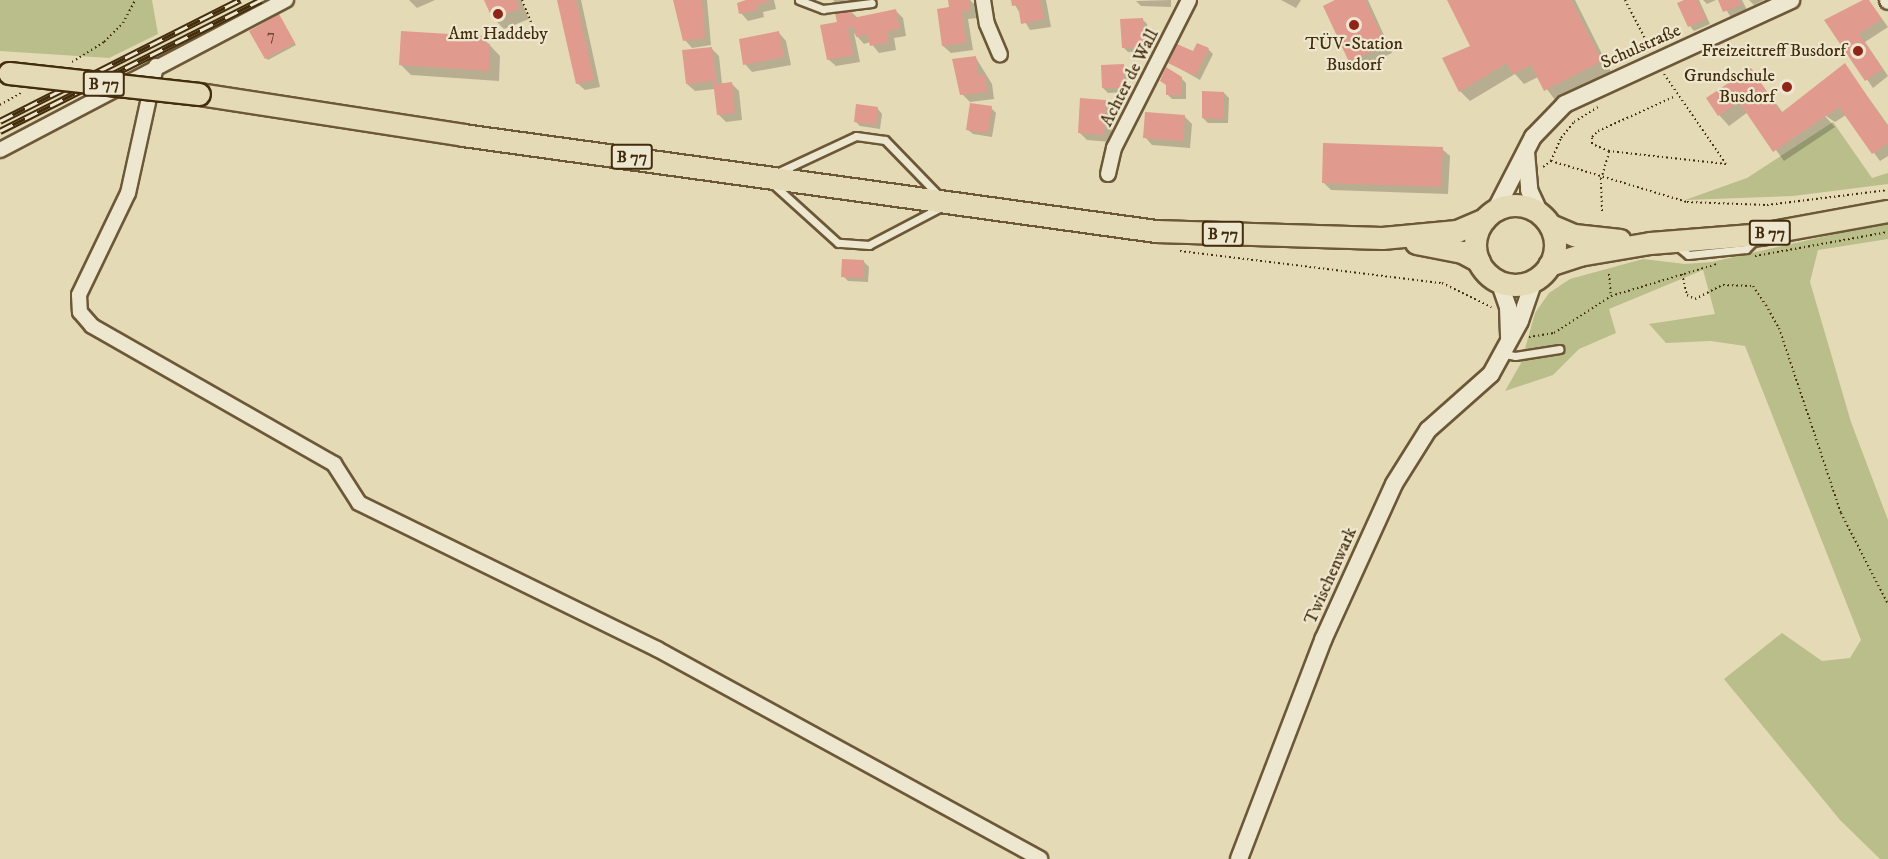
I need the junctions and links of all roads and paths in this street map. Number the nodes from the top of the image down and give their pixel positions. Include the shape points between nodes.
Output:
1 (135, 0) edge
2 (286, 0) edge
3 (522, 0) edge
4 (799, 0) edge
5 (983, 0) edge
6 (1190, 0) edge
7 (1624, 0) edge
8 (872, 3) dead end
9 (1780, 3) edge
10 (532, 25) dead end
11 (1000, 54) dead end
12 (1657, 61) junction
13 (66, 65) dead end
14 (156, 66) junction
15 (3, 75) edge
16 (28, 88) dead end
17 (1676, 96) junction
18 (1602, 104) dead end
19 (0, 105) edge
20 (0, 150) edge
21 (1609, 151) junction
22 (1526, 152) junction
23 (1551, 161) junction
24 (1107, 174) dead end
25 (766, 178) junction
26 (1601, 178) junction
27 (1527, 182) junction
28 (1888, 190) edge
29 (947, 204) junction
30 (1602, 211) dead end
31 (1888, 211) edge
32 (1490, 214) junction
33 (1545, 220) junction
34 (1888, 232) edge
35 (1382, 238) junction
36 (1660, 242) junction
37 (1751, 257) dead end
38 (1479, 261) junction
39 (1719, 263) dead end
40 (1542, 272) junction
41 (1609, 274) dead end
42 (1682, 274) junction
43 (1499, 281) junction
44 (1611, 296) junction
45 (1559, 349) dead end
46 (1510, 350) junction
47 (1888, 604) edge
48 (1040, 859) edge
49 (1239, 859) edge

1 - 13 path via 123,23 104,42
2 - 14 street
3 - 10 path
4 - 8 lane via 824,9
5 - 11 street via 987,24
6 - 24 street, Achter de Wall via 1114,148
7 - 12 path
9 - 12 street, Schulstraße
12 - 17 path
12 - 22 street, Schulstraße via 1565,104 1546,120
14 - 20 street
14 - 48 street via 128,193 79,296 80,312 92,326 334,464 359,503 657,649
15 - 25 main road, B 77, bridge via 199,94
16 - 19 path
17 - 21 path via 1598,131 1592,144
17 - 21 path via 1726,164
18 - 23 path via 1574,122 1561,138
21 - 26 path
22 - 27 street
22 - 32 street, Schulstraße
23 - 26 path
23 - 27 path via 1541,168 1537,181
25 - 29 main road, B 77
25 - 29 lane via 838,243 869,245
25 - 29 lane via 856,136 885,140
26 - 28 path via 1687,202 1767,205
26 - 30 path
27 - 33 street
29 - 35 main road, B 77 via 1156,231
31 - 36 main road, B 77 via 1761,234
32 - 33 main road via 1521,205
32 - 35 main road, B 77 via 1457,231
32 - 38 main road via 1475,242
33 - 36 main road, B 77 via 1574,235
33 - 40 main road via 1555,246
34 - 37 path
35 - 38 main road, B 77 via 1462,252
36 - 40 main road, B 77 via 1569,257
38 - 43 main road
39 - 42 path
40 - 43 main road via 1519,284
40 - 46 street, Twischenwark
41 - 44 path
42 - 44 path
42 - 47 path via 1687,295 1695,299 1723,285 1753,286 1766,305 1779,328 1841,513
43 - 46 street via 1508,308
44 - 46 path via 1554,333 1520,338
45 - 46 lane
46 - 49 street, Twischenwark via 1470,395 1428,430 1394,484 1323,640

